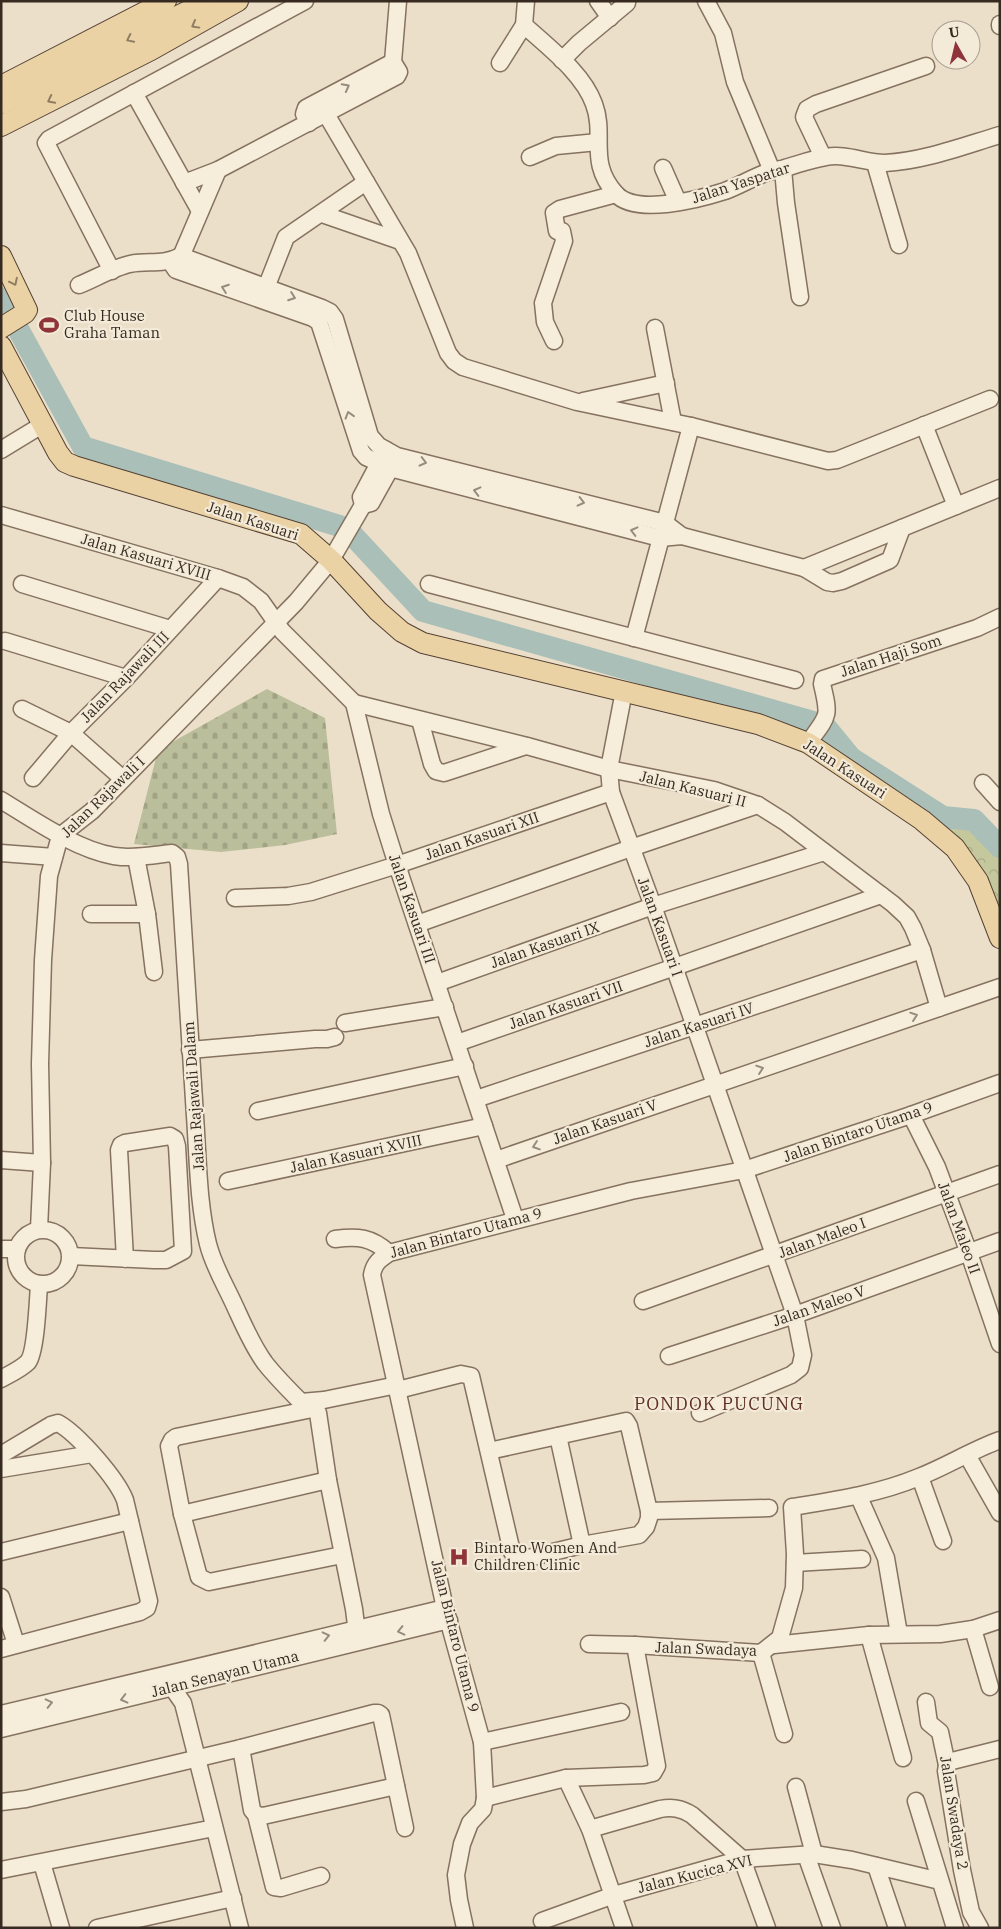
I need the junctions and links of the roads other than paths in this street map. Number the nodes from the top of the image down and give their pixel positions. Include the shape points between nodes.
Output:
1 (166, 1) edge
2 (208, 1) edge
3 (238, 1) edge
4 (305, 1) edge
5 (398, 1) edge
6 (526, 1) edge
7 (598, 1) edge
8 (706, 1) edge
9 (627, 2) dead end
10 (610, 18) junction
11 (524, 25) junction
12 (562, 60) junction
13 (393, 62) junction
14 (500, 63) dead end
15 (926, 66) dead end
16 (1, 86) edge
17 (134, 93) junction
18 (1, 104) edge
19 (326, 114) junction
20 (309, 123) junction
21 (1, 126) edge
22 (1000, 136) edge
23 (598, 142) junction
24 (530, 157) dead end
25 (823, 157) junction
26 (876, 163) junction
27 (663, 168) dead end
28 (218, 170) junction
29 (778, 170) junction
30 (184, 182) junction
31 (366, 182) junction
32 (616, 194) junction
33 (678, 202) junction
34 (200, 211) junction
35 (322, 214) junction
36 (400, 241) junction
37 (900, 244) dead end
38 (1, 256) edge
39 (176, 262) junction
40 (112, 271) junction
41 (79, 285) dead end
42 (263, 294) junction
43 (800, 297) dead end
44 (1, 328) edge
45 (655, 328) dead end
46 (554, 342) dead end
47 (1, 346) edge
48 (666, 383) junction
49 (990, 400) dead end
50 (577, 402) junction
51 (673, 422) junction
52 (42, 425) junction
53 (924, 425) junction
54 (691, 426) junction
55 (1, 450) edge
56 (388, 459) junction
57 (1000, 488) edge
58 (956, 506) junction
59 (1, 515) edge
60 (902, 528) junction
61 (662, 530) junction
62 (331, 560) junction
63 (804, 568) junction
64 (218, 578) junction
65 (22, 584) dead end
66 (429, 584) dead end
67 (1000, 617) edge
68 (274, 623) junction
69 (170, 629) junction
70 (634, 638) junction
71 (5, 641) dead end
72 (126, 678) junction
73 (795, 680) dead end
74 (624, 691) junction
75 (354, 703) junction
76 (22, 709) dead end
77 (420, 720) junction
78 (816, 732) junction
79 (71, 733) junction
80 (527, 746) junction
81 (609, 769) junction
82 (33, 778) dead end
83 (123, 779) junction
84 (983, 783) dead end
85 (611, 792) junction
86 (1, 800) edge
87 (1000, 802) edge
88 (758, 805) junction
89 (60, 836) junction
90 (631, 848) junction
91 (824, 852) junction
92 (1, 853) edge
93 (136, 856) junction
94 (54, 857) junction
95 (397, 865) junction
96 (881, 895) junction
97 (235, 898) dead end
98 (653, 906) junction
99 (91, 914) dead end
100 (147, 914) junction
101 (417, 924) junction
102 (1000, 938) edge
103 (922, 950) junction
104 (674, 967) junction
105 (154, 972) dead end
106 (437, 982) junction
107 (1000, 987) edge
108 (445, 1007) junction
109 (939, 1008) junction
110 (345, 1023) dead end
111 (695, 1027) junction
112 (335, 1037) dead end
113 (457, 1043) junction
114 (190, 1050) junction
115 (465, 1066) junction
116 (1000, 1083) edge
117 (714, 1085) junction
118 (476, 1099) junction
119 (258, 1110) dead end
120 (910, 1115) junction
121 (484, 1126) junction
122 (1, 1160) edge
123 (496, 1160) junction
124 (42, 1163) junction
125 (744, 1170) junction
126 (1000, 1174) edge
127 (228, 1181) dead end
128 (947, 1193) junction
129 (515, 1219) junction
130 (39, 1230) junction
131 (335, 1239) dead end
132 (370, 1239) junction
133 (1000, 1241) edge
134 (9, 1249) edge
135 (389, 1252) junction
136 (969, 1253) junction
137 (775, 1255) junction
138 (71, 1256) junction
139 (125, 1259) junction
140 (374, 1266) junction
141 (39, 1284) junction
142 (643, 1301) dead end
143 (795, 1315) junction
144 (1000, 1344) edge
145 (669, 1356) dead end
146 (1, 1379) edge
147 (397, 1387) junction
148 (700, 1413) dead end
149 (558, 1436) junction
150 (1000, 1440) edge
151 (489, 1451) junction
152 (92, 1454) junction
153 (1, 1455) edge
154 (967, 1455) junction
155 (1, 1468) edge
156 (920, 1477) junction
157 (328, 1480) junction
158 (859, 1497) junction
159 (770, 1508) dead end
160 (649, 1511) junction
161 (1000, 1513) edge
162 (182, 1514) junction
163 (130, 1521) junction
164 (943, 1541) dead end
165 (582, 1545) junction
166 (1, 1552) edge
167 (342, 1555) junction
168 (862, 1559) dead end
169 (795, 1563) junction
170 (1, 1597) edge
171 (447, 1614) junction
172 (1000, 1620) edge
173 (973, 1629) junction
174 (360, 1634) junction
175 (899, 1634) junction
176 (869, 1635) junction
177 (588, 1644) dead end
178 (635, 1645) junction
179 (8, 1647) edge
180 (767, 1649) junction
181 (180, 1685) junction
182 (990, 1687) dead end
183 (926, 1702) dead end
184 (621, 1712) dead end
185 (2, 1719) edge
186 (784, 1734) dead end
187 (482, 1742) junction
188 (241, 1748) junction
189 (1000, 1749) edge
190 (903, 1758) dead end
191 (196, 1759) junction
192 (947, 1765) junction
193 (566, 1778) junction
194 (396, 1786) junction
195 (796, 1787) dead end
196 (485, 1798) junction
197 (916, 1800) dead end
198 (1, 1802) edge
199 (256, 1815) junction
200 (214, 1828) junction
201 (405, 1828) dead end
202 (590, 1829) junction
203 (810, 1855) junction
204 (742, 1859) junction
205 (42, 1863) junction
206 (876, 1866) junction
207 (1, 1870) edge
208 (321, 1876) dead end
209 (940, 1880) junction
210 (614, 1895) junction
211 (233, 1898) junction
212 (542, 1921) dead end
213 (61, 1928) edge
214 (97, 1928) edge
215 (240, 1928) edge
216 (465, 1928) edge
217 (624, 1928) edge
218 (767, 1928) edge
219 (832, 1928) edge
220 (897, 1928) edge
221 (955, 1928) edge
222 (980, 1928) edge

1 - 16 main road
2 -> 18 main road
3 -> 21 main road via 151,50
4 - 17 street
5 - 13 street
6 - 11 street
7 - 10 street
8 - 29 street via 723,33 735,82
9 - 10 street
10 - 12 street
11 - 12 street
11 - 14 street
12 - 23 street via 585,85 595,105
13 - 19 street via 399,72 397,76
20 -> 13 street via 304,114 306,108
15 - 25 street via 807,109 804,117
17 - 30 street
17 - 40 street via 46,143
19 - 20 street
19 - 31 street
20 - 28 street
22 - 26 street, Jalan Yaspatar via 917,158
23 - 24 street via 556,146
23 - 32 street via 600,166
25 - 26 street, Jalan Yaspatar via 843,156
25 - 29 street, Jalan Yaspatar
26 - 37 street
27 - 33 street
28 - 30 street
28 - 34 street
29 - 33 street, Jalan Yaspatar via 725,191
29 - 43 street
30 - 34 street
31 - 35 street
31 - 36 street
32 - 33 street, Jalan Yaspatar via 626,202 641,205
32 - 46 street via 554,213 555,228 562,231 564,241 543,303 545,322
34 - 39 street
35 - 36 street
35 - 42 street via 286,237
36 - 50 street via 454,361 463,367
38 -> 44 main road via 26,306 25,313
39 - 40 street via 130,264
39 - 42 street
40 - 41 street
42 - 56 street via 319,322 361,452 366,457
45 - 48 street
47 - 52 main road, Jalan Kasuari
48 - 50 street
48 - 51 street
49 - 53 street
50 - 51 street
51 - 54 street
52 - 55 street
52 - 62 main road, Jalan Kasuari via 65,462 301,534
53 - 54 street via 828,461
53 - 58 street
54 - 61 street
56 - 61 street
56 - 62 street, Jalan Rajawali I via 371,503 362,506
57 - 58 street
58 - 60 street
59 - 64 street, Jalan Kasuari XVIII
60 - 63 street
60 - 63 street via 890,560 842,582 827,582
61 - 63 street
61 - 70 street
62 - 68 street, Jalan Rajawali I
62 - 74 main road, Jalan Kasuari via 378,611 402,632 423,643
64 - 68 street, Jalan Kasuari XVIII via 243,587 261,601
64 - 69 street, Jalan Rajawali III
65 - 69 street
66 - 70 street
67 - 78 street, Jalan Haji Som via 823,679 828,713
68 - 75 street
68 - 83 street, Jalan Rajawali I
69 - 72 street, Jalan Rajawali III
70 - 73 street
71 - 72 street
72 - 79 street, Jalan Rajawali III
74 - 78 main road, Jalan Kasuari via 758,724
74 - 81 street
75 - 77 street, Jalan Kasuari II
75 - 95 street, Jalan Kasuari III
76 - 79 street
77 - 80 street, Jalan Kasuari II
77 - 80 street via 436,771 444,772
78 - 102 main road, Jalan Kasuari via 955,848 978,881
79 - 82 street, Jalan Rajawali III
79 - 83 street
80 - 81 street, Jalan Kasuari II
81 - 85 street, Jalan Kasuari I
81 - 88 street, Jalan Kasuari II via 714,790
83 - 89 street, Jalan Rajawali I via 92,811
84 - 87 street
85 - 90 street, Jalan Kasuari I
85 - 95 street, Jalan Kasuari XII
86 - 89 street, Jalan Rajawali Dalam
88 - 90 street
88 - 91 street, Jalan Kasuari II
89 - 93 street, Jalan Rajawali Dalam via 98,852
89 - 94 street, Jalan Rajawali I
90 - 98 street, Jalan Kasuari I
90 - 101 street
91 - 96 street, Jalan Kasuari II
91 - 98 street, Jalan Kasuari IX
92 - 94 street
93 - 100 street
93 - 114 street, Jalan Rajawali Dalam via 172,853 179,864
94 - 124 street, Jalan Rajawali I via 49,876 42,960
95 - 97 street, Jalan Kasuari XII via 311,892
95 - 101 street, Jalan Kasuari III
96 - 103 street, Jalan Kasuari II via 907,917
96 - 104 street, Jalan Kasuari VII
98 - 104 street, Jalan Kasuari I
98 - 106 street, Jalan Kasuari IX
99 - 100 street
100 - 105 street
101 - 106 street, Jalan Kasuari III
103 - 109 street, Jalan Kasuari II
103 - 111 street, Jalan Kasuari IV
104 - 111 street, Jalan Kasuari I
104 - 113 street, Jalan Kasuari VII
106 - 108 street, Jalan Kasuari III
107 - 109 street
108 - 110 street
108 - 113 street, Jalan Kasuari III
117 -> 109 street
111 - 117 street, Jalan Kasuari I
111 - 118 street, Jalan Kasuari IV
112 - 114 street
113 - 115 street, Jalan Kasuari III
114 - 147 street, Jalan Rajawali Dalam via 199,1178 208,1245 264,1362 301,1402
115 - 118 street, Jalan Kasuari III
115 - 119 street
116 - 120 street, Jalan Bintaro Utama 9
117 -> 123 street, Jalan Kasuari V
117 - 125 street, Jalan Kasuari I
118 - 121 street, Jalan Kasuari III
120 - 125 street, Jalan Bintaro Utama 9
120 - 128 street, Jalan Maleo II
121 - 123 street, Jalan Kasuari III
121 - 127 street, Jalan Kasuari XVIII
122 - 124 street
123 - 129 street, Jalan Kasuari III
124 - 130 street, Jalan Rajawali I
125 - 129 street, Jalan Bintaro Utama 9 via 631,1191
125 - 137 street, Jalan Kasuari I
126 - 128 street, Jalan Maleo I
128 - 136 street, Jalan Maleo II
128 - 137 street, Jalan Maleo I
129 - 135 street, Jalan Bintaro Utama 9
130 - 134 street
130 - 138 street via 54,1231 66,1242
131 - 132 street
132 - 135 street
132 - 140 street
133 - 136 street, Jalan Maleo V
134 - 141 street via 25,1278
135 - 140 street, Jalan Bintaro Utama 9
136 - 143 street, Jalan Maleo V
136 - 144 street, Jalan Maleo II
137 - 142 street, Jalan Maleo I
137 - 143 street, Jalan Kasuari I
138 - 139 street
138 - 141 street via 66,1271 55,1282
139 - 139 street via 166,1260 183,1251 177,1146 175,1138 170,1136 125,1143 119,1150
140 - 147 street, Jalan Bintaro Utama 9 via 372,1274
141 - 146 street via 33,1349 29,1360
143 - 145 street, Jalan Maleo V
143 - 148 street, Jalan Kasuari I via 803,1354 800,1368 791,1375
147 - 151 street via 461,1374 471,1376
147 - 171 street, Jalan Bintaro Utama 9
149 - 151 street
149 - 160 street via 626,1421
149 - 165 street
150 - 154 street, Jalan Swadaya
151 - 165 street via 515,1556 524,1560
152 - 153 street via 58,1423
152 - 155 street
152 - 163 street via 121,1490
154 - 156 street, Jalan Swadaya
154 - 161 street
156 - 158 street, Jalan Swadaya
156 - 164 street
157 - 162 street
157 - 162 street via 318,1413 312,1409 176,1436 169,1446
157 - 167 street
158 - 169 street, Jalan Swadaya via 792,1507
158 - 175 street via 886,1558
159 - 160 street
160 - 165 street via 646,1527 639,1534
162 - 167 street via 199,1577 209,1582
163 - 166 street
163 - 179 street via 149,1601 147,1608
167 - 174 street
168 - 169 street
169 - 180 street, Jalan Swadaya via 794,1588 786,1620 780,1638
170 - 179 street
171 - 174 street, Jalan Senayan Utama
171 - 187 street, Jalan Bintaro Utama 9
172 - 173 street
173 - 175 street via 940,1634
173 - 182 street
174 - 181 street, Jalan Senayan Utama
185 -> 174 street, Jalan Senayan Utama
175 - 176 street
176 - 180 street
176 - 190 street
177 - 178 street
178 - 180 street, Jalan Swadaya
178 - 193 street, Jalan Swadaya via 657,1766 653,1773 644,1775
180 - 186 street
181 -> 185 street, Jalan Senayan Utama
181 - 191 street
183 - 192 street, Jalan Swadaya 2 via 929,1723 940,1732
184 - 187 street
187 - 196 street, Jalan Bintaro Utama 9
188 - 191 street
188 - 194 street via 378,1713
188 - 199 street via 252,1810
189 - 192 street
191 - 198 street
191 - 200 street
192 - 222 street, Jalan Swadaya 2 via 962,1870 971,1912
193 - 196 street, Jalan Swadaya
193 - 202 street
194 - 199 street
194 - 201 street
195 - 203 street
196 - 216 street via 483,1809 470,1823 462,1844 456,1875
197 - 209 street
199 - 208 street via 274,1887 281,1888
200 - 205 street
200 - 211 street
202 - 204 street via 660,1809 676,1808 692,1815
202 - 210 street
203 - 204 street, Jalan Kucica XVI
203 - 206 street, Jalan Kucica XVI
203 - 219 street
204 - 210 street, Jalan Kucica XVI
204 - 218 street
205 - 207 street
205 - 213 street
206 - 209 street, Jalan Kucica XVI
206 - 220 street
209 - 221 street
210 - 212 street, Jalan Kucica XVI
210 - 217 street
211 - 214 street
211 - 215 street

